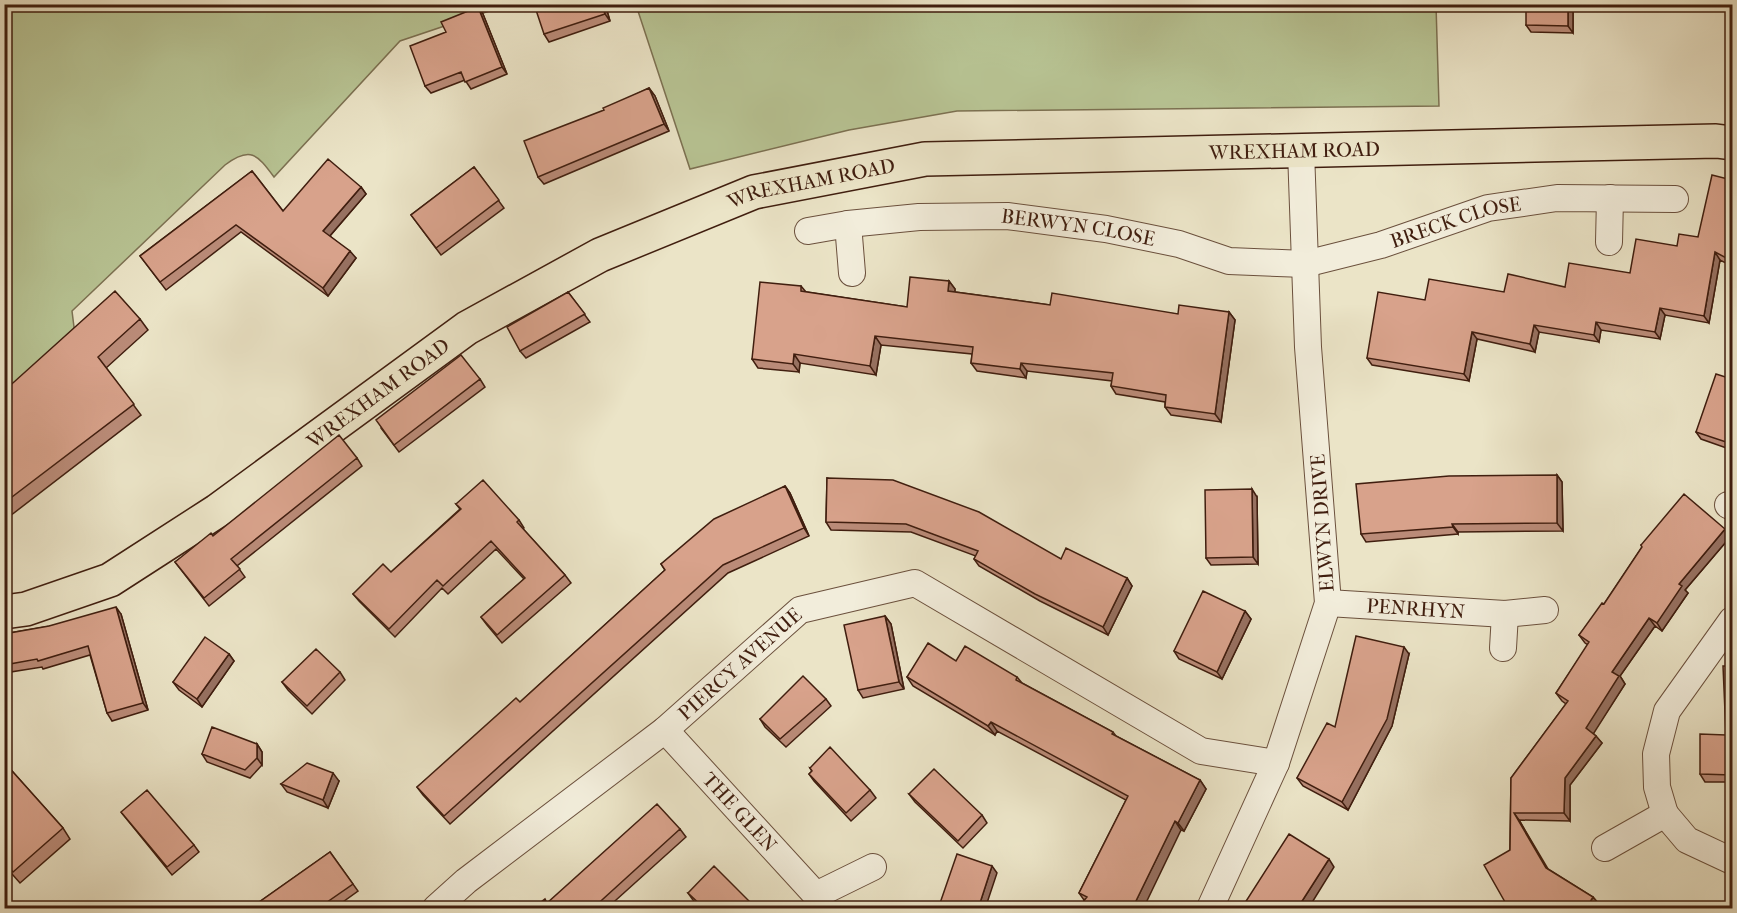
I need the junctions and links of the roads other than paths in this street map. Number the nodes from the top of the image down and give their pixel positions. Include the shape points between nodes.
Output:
1 (1732, 144) edge
2 (1300, 151) junction
3 (1610, 198) junction
4 (1675, 200) dead end
5 (848, 224) junction
6 (808, 231) dead end
7 (1609, 242) dead end
8 (1305, 264) junction
9 (852, 273) dead end
10 (1328, 603) junction
11 (1545, 610) dead end
12 (4, 612) edge
13 (1505, 614) junction
14 (1732, 620) edge
15 (1503, 648) dead end
16 (665, 730) junction
17 (1276, 763) junction
18 (1665, 814) junction
19 (1605, 848) dead end
20 (1732, 861) edge
21 (873, 867) dead end
22 (809, 902) edge
23 (436, 909) edge
24 (1210, 909) edge

1 - 2 main road, WREXHAM ROAD via 1716,141
2 - 8 street, ELWYN DRIVE
2 - 12 main road, WREXHAM ROAD via 925,159 754,192 600,255 467,327 218,511 110,580 26,609
3 - 4 street, BRECK CLOSE
3 - 7 street
3 - 8 street, BRECK CLOSE via 1557,198 1488,208 1381,245
5 - 6 street, BERWYN CLOSE
5 - 8 street, BERWYN CLOSE via 919,217 1006,216 1106,229 1179,244 1229,261
5 - 9 street
8 - 10 street, ELWYN DRIVE
10 - 13 street, PENRHYN
10 - 17 street, ELWYN DRIVE
11 - 13 street, PENRHYN
13 - 15 street
14 - 18 street via 1667,711 1656,754 1657,787
16 - 17 street, PIERCY AVENUE via 800,610 915,583 1201,751
16 - 22 street, THE GLEN
16 - 23 street, PIERCY AVENUE via 466,881
17 - 24 street, ELWYN DRIVE
18 - 19 street
18 - 20 street via 1687,840
21 - 22 street, THE GLEN

